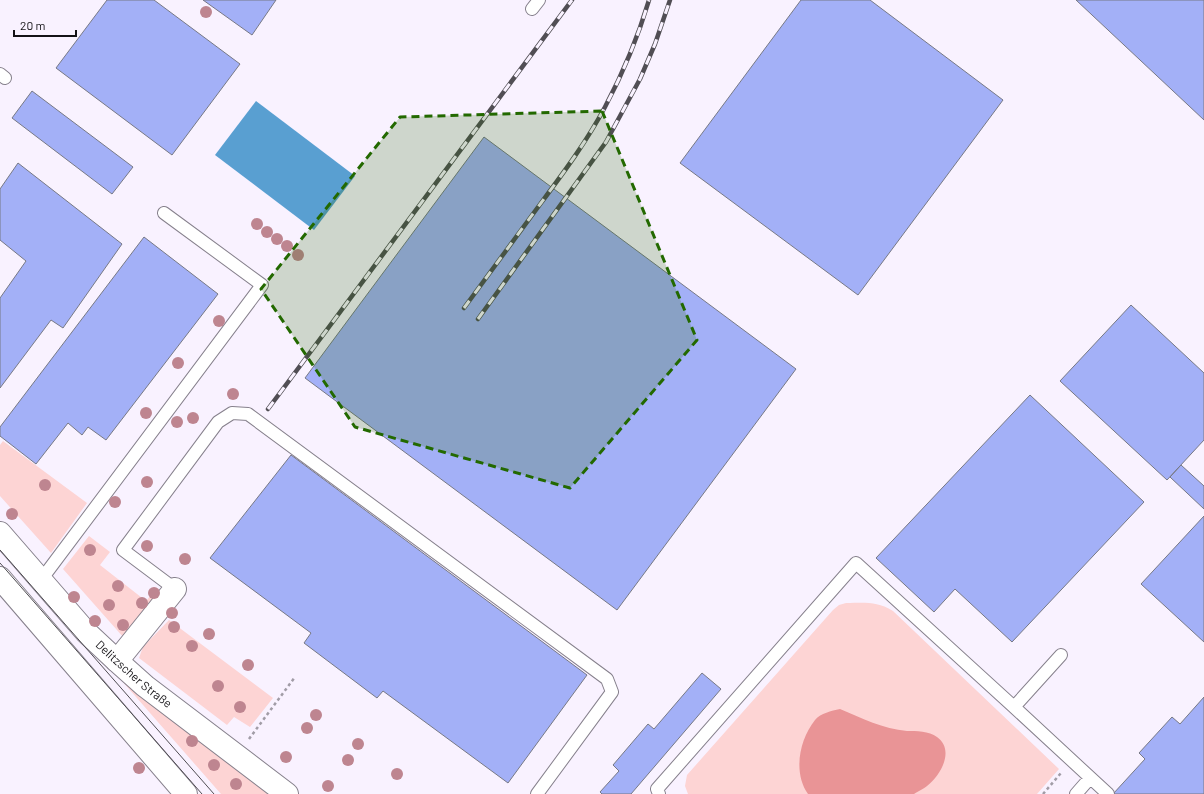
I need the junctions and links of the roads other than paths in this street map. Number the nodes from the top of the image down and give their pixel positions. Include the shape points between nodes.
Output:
1 (164, 213) dead end
2 (0, 533) edge
3 (0, 578) edge
4 (41, 580) junction
5 (175, 589) joint
6 (1061, 655) dead end
7 (117, 661) junction
8 (1014, 707) junction
9 (1090, 778) junction
10 (186, 794) edge
11 (287, 794) edge
12 (538, 794) edge
13 (659, 794) edge
14 (1076, 794) edge
15 (1108, 794) edge

1 - 4 lane via 262,285
2 - 4 main road, Delitzscher Straße
3 - 10 main road
4 - 7 main road, Delitzscher Straße via 86,632
5 - 7 main road
5 - 12 lane via 124,550 218,422 232,413 248,414 607,679 612,692
6 - 8 lane
7 - 11 main road, Delitzscher Straße via 145,686
8 - 9 lane
8 - 13 lane via 856,563 657,789
9 - 14 lane
9 - 15 lane

